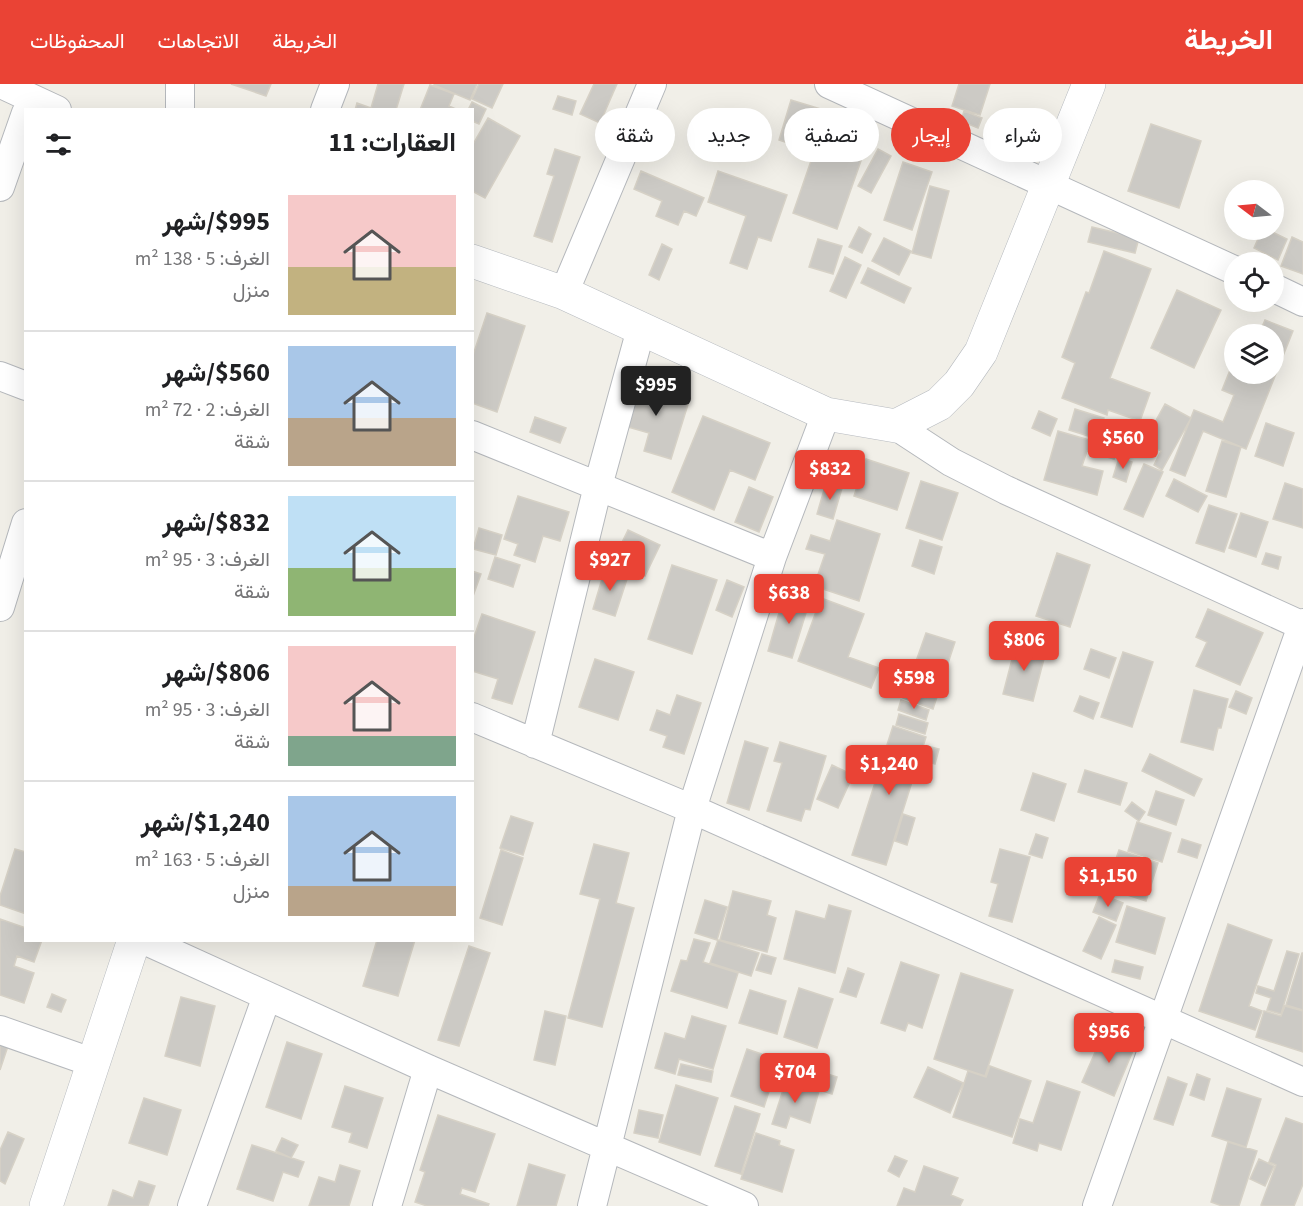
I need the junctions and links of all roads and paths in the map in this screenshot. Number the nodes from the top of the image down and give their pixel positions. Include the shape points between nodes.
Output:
1 (1, 84) edge
2 (180, 84) edge
3 (335, 84) edge
4 (652, 84) edge
5 (829, 84) edge
6 (1089, 84) edge
7 (28, 107) edge
8 (180, 108) edge
9 (326, 108) edge
10 (24, 118) edge
11 (1050, 184) junction
12 (0, 187) edge
13 (474, 262) edge
14 (1224, 265) edge
15 (564, 293) junction
16 (1284, 293) edge
17 (1303, 302) edge
18 (641, 329) junction
19 (0, 376) edge
20 (24, 385) edge
21 (826, 414) junction
22 (896, 426) junction
23 (474, 436) edge
24 (598, 486) junction
25 (24, 529) edge
26 (772, 557) junction
27 (0, 607) edge
28 (1303, 625) edge
29 (474, 718) edge
30 (535, 744) junction
31 (692, 809) junction
32 (133, 942) edge
33 (148, 942) edge
34 (267, 996) junction
35 (1163, 1020) junction
36 (0, 1030) edge
37 (94, 1063) junction
38 (428, 1069) junction
39 (1303, 1082) edge
40 (608, 1148) junction
41 (46, 1206) edge
42 (192, 1206) edge
43 (387, 1206) edge
44 (592, 1206) edge
45 (744, 1206) edge
46 (1097, 1206) edge

1 - 7 street
2 - 8 street
3 - 9 street
4 - 15 street
5 - 11 street
6 - 11 main road
10 - 12 street
11 - 14 street
11 - 22 main road via 981,352 939,404
13 - 15 main road
15 - 18 main road
16 - 17 street
18 - 21 main road
18 - 24 street
19 - 20 street
21 - 22 main road
21 - 26 street
22 - 28 street via 951,462 1006,490
23 - 24 street
24 - 26 street
24 - 30 street
25 - 27 street
26 - 31 street
28 - 35 street
29 - 30 street
30 - 31 street
31 - 35 street
31 - 40 street
32 - 37 main road
33 - 34 street
34 - 38 street
34 - 42 street
35 - 39 street
35 - 46 street
36 - 37 street
37 - 41 main road
38 - 40 street
38 - 43 street
40 - 44 street
40 - 45 street

